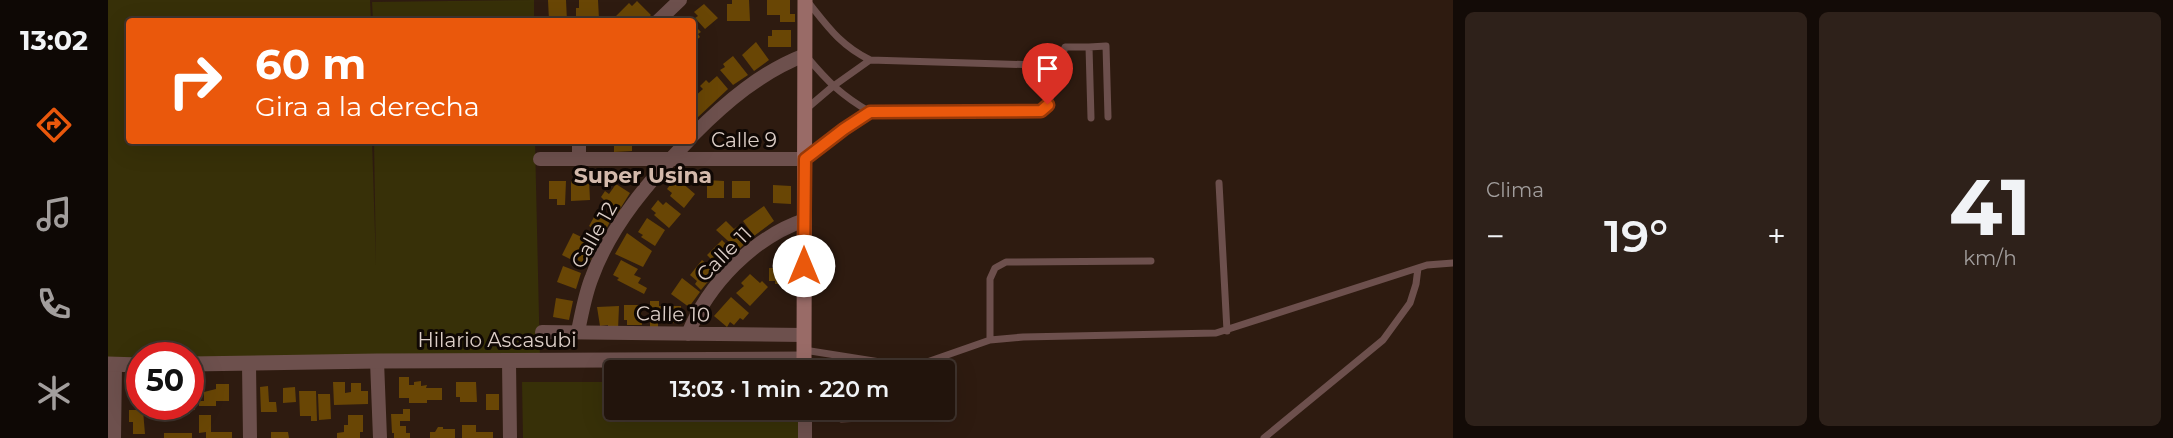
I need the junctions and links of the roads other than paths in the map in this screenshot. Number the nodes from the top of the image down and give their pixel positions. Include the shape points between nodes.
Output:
1 (680, 0) edge
2 (806, 0) edge
3 (661, 18) edge
4 (1089, 47) junction
5 (805, 55) junction
6 (870, 60) junction
7 (1054, 86) junction
8 (832, 87) junction
9 (805, 110) junction
10 (870, 112) junction
11 (1108, 117) dead end
12 (1091, 118) dead end
13 (696, 132) edge
14 (579, 144) edge
15 (685, 144) edge
16 (540, 159) dead end
17 (579, 159) junction
18 (670, 159) junction
19 (805, 159) junction
20 (1219, 183) dead end
21 (805, 220) junction
22 (1151, 261) dead end
23 (1453, 263) edge
24 (1418, 268) junction
25 (578, 331) junction
26 (1227, 331) junction
27 (542, 332) dead end
28 (688, 334) junction
29 (990, 340) junction
30 (804, 354) edge
31 (856, 360) edge
32 (935, 360) edge
33 (377, 361) junction
34 (509, 362) junction
35 (111, 364) edge
36 (204, 364) edge
37 (249, 364) junction
38 (805, 420) edge
39 (114, 438) edge
40 (250, 438) edge
41 (380, 438) edge
42 (510, 438) edge
43 (805, 438) edge
44 (1264, 438) edge

1 - 3 street
2 - 5 main road
2 - 6 lane via 850,51
4 - 7 lane via 1065,47
4 - 11 lane via 1106,46
4 - 12 lane
5 - 8 lane
5 - 9 main road
5 - 13 street via 756,80
6 - 7 lane via 1037,65
6 - 8 lane
7 - 10 lane via 1048,105 1041,111
8 - 9 lane
8 - 10 lane
9 - 19 main road
10 - 19 lane
14 - 17 street
15 - 18 street, Calle 12
16 - 17 street, Calle 9
17 - 18 street, Calle 9
18 - 19 street, Calle 9
18 - 25 street, Calle 12 via 602,252
19 - 21 main road
20 - 26 lane
21 - 28 street, Calle 11 via 780,230 737,264 702,307
21 - 30 main road
22 - 29 lane via 1006,262 995,268 990,279
23 - 24 lane
24 - 26 lane
24 - 44 lane via 1410,303 1383,340
25 - 27 street, Calle 10
25 - 28 street, Calle 10
26 - 29 lane
28 - 30 street, Calle 10
29 - 32 lane
30 - 31 lane
30 - 34 street, Hilario Ascasubi
33 - 34 street, Hilario Ascasubi
33 - 37 street, Hilario Ascasubi
33 - 41 street
34 - 42 street
35 - 39 street
36 - 37 street, Hilario Ascasubi
37 - 40 street
38 - 43 street

